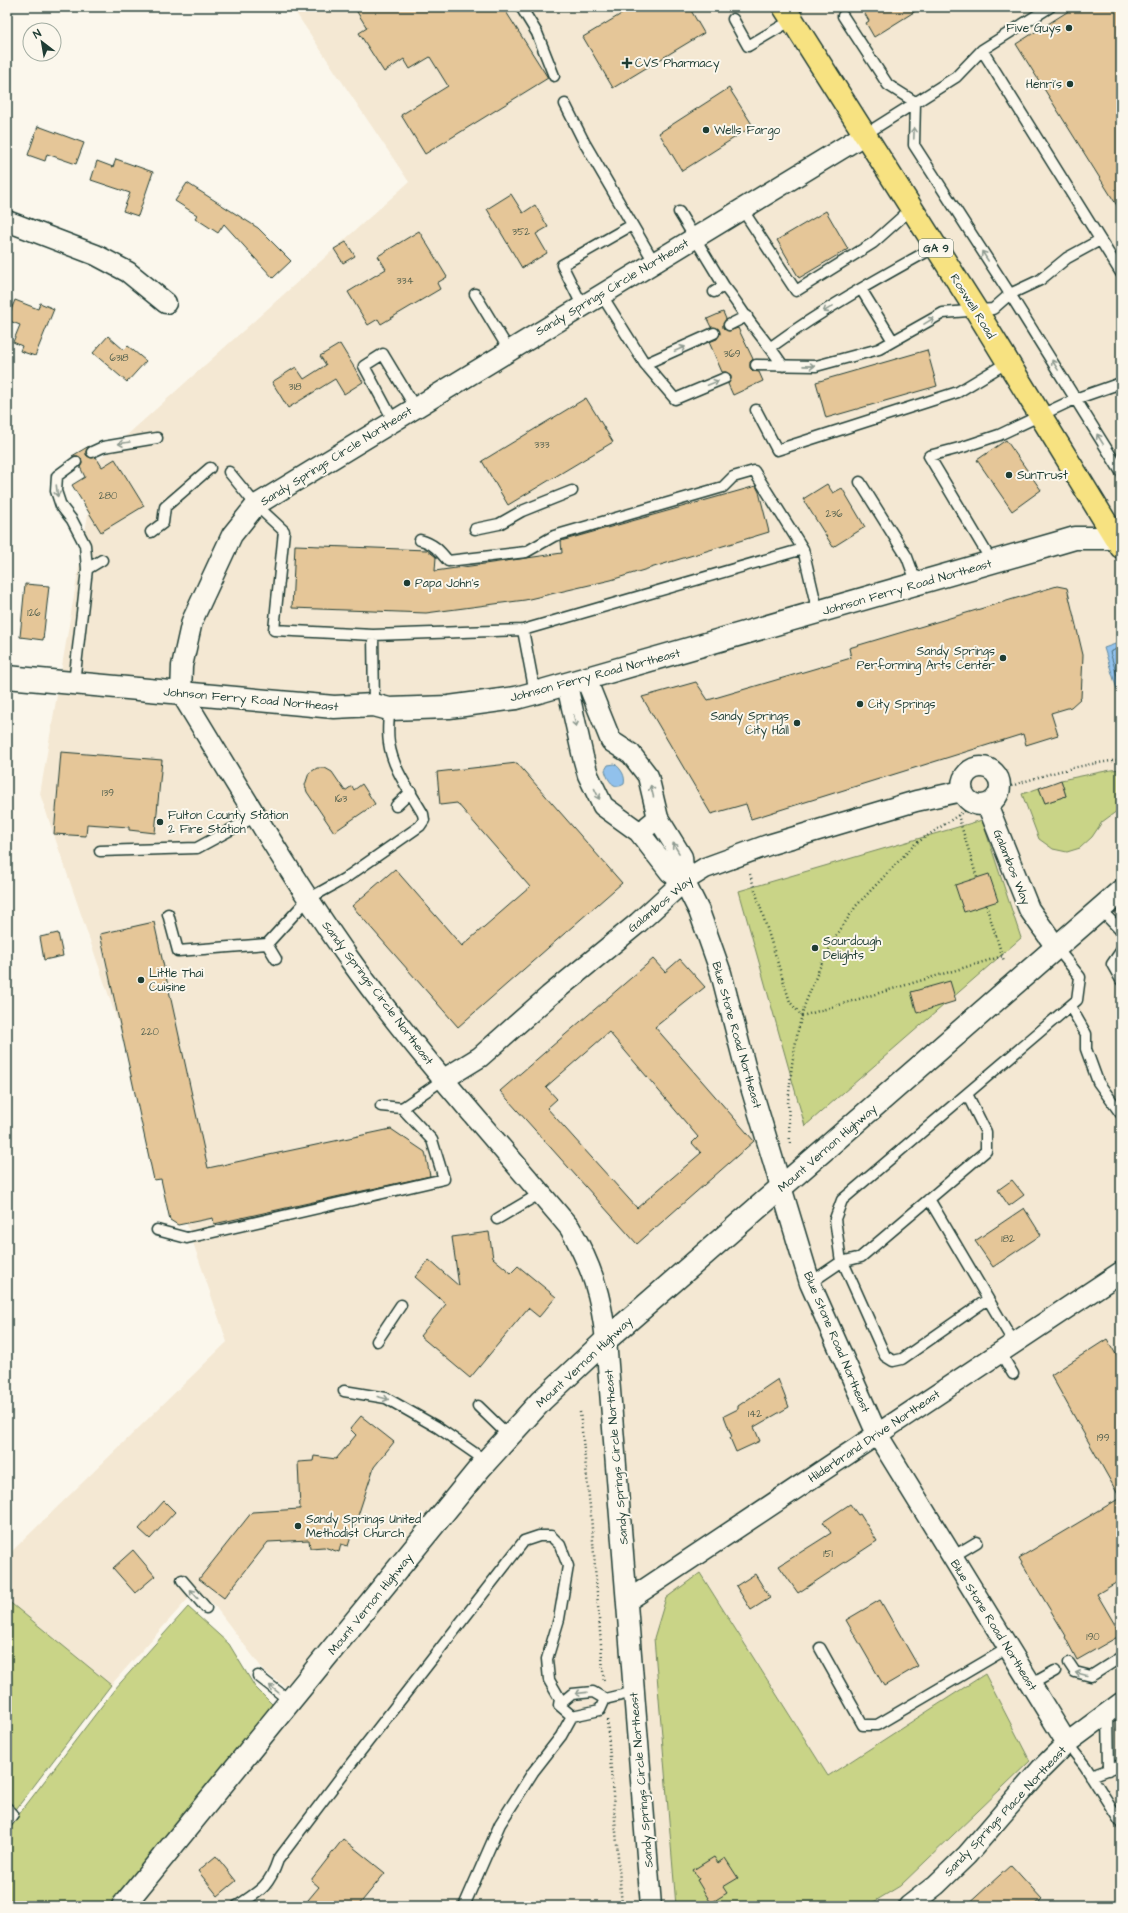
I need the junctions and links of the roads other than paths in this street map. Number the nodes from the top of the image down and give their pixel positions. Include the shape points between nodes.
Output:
1 (521, 7) edge
2 (1050, 7) edge
3 (788, 13) edge
4 (843, 16) dead end
5 (733, 19) dead end
6 (982, 50) junction
7 (554, 76) dead end
8 (915, 102) junction
9 (564, 104) dead end
10 (864, 135) junction
11 (742, 209) junction
12 (911, 209) junction
13 (679, 212) dead end
14 (7, 221) edge
15 (632, 225) junction
16 (695, 236) junction
17 (1100, 240) junction
18 (935, 247) junction
19 (654, 262) junction
20 (1121, 273) edge
21 (724, 286) junction
22 (861, 289) junction
23 (714, 292) dead end
24 (475, 294) dead end
25 (601, 294) junction
26 (1010, 294) junction
27 (166, 303) dead end
28 (582, 305) junction
29 (976, 310) junction
30 (747, 316) junction
31 (729, 325) dead end
32 (714, 332) dead end
33 (893, 341) junction
34 (771, 347) junction
35 (509, 350) junction
36 (1008, 362) junction
37 (645, 364) junction
38 (756, 365) dead end
39 (783, 366) junction
40 (725, 378) dead end
41 (1121, 383) edge
42 (1075, 399) junction
43 (415, 407) junction
44 (756, 410) dead end
45 (1041, 415) junction
46 (393, 420) junction
47 (157, 438) dead end
48 (92, 452) dead end
49 (76, 462) dead end
50 (210, 468) dead end
51 (229, 472) dead end
52 (1121, 472) edge
53 (860, 482) dead end
54 (572, 491) dead end
55 (256, 504) junction
56 (475, 529) dead end
57 (151, 532) dead end
58 (420, 540) dead end
59 (1119, 541) edge
60 (802, 549) junction
61 (102, 560) dead end
62 (992, 562) junction
63 (87, 569) junction
64 (917, 584) junction
65 (818, 613) junction
66 (523, 630) junction
67 (373, 635) junction
68 (7, 677) edge
69 (576, 682) junction
70 (74, 684) junction
71 (181, 693) junction
72 (535, 693) junction
73 (382, 707) junction
74 (611, 741) junction
75 (583, 757) junction
76 (411, 792) junction
77 (396, 806) dead end
78 (256, 816) junction
79 (658, 818) junction
80 (639, 832) junction
81 (100, 851) dead end
82 (684, 881) junction
83 (1121, 891) edge
84 (308, 899) junction
85 (1100, 909) junction
86 (168, 914) dead end
87 (1121, 931) edge
88 (267, 944) junction
89 (1056, 948) junction
90 (1121, 951) edge
91 (276, 959) dead end
92 (1121, 980) edge
93 (1070, 1006) junction
94 (444, 1079) junction
95 (967, 1094) junction
96 (381, 1106) dead end
97 (402, 1108) junction
98 (1121, 1114) edge
99 (782, 1187) junction
100 (541, 1193) junction
101 (930, 1199) junction
102 (497, 1219) dead end
103 (157, 1230) dead end
104 (842, 1262) junction
105 (1121, 1272) edge
106 (810, 1283) junction
107 (988, 1299) junction
108 (401, 1305) dead end
109 (606, 1340) junction
110 (378, 1341) dead end
111 (1007, 1348) junction
112 (1013, 1374) dead end
113 (344, 1391) dead end
114 (478, 1406) dead end
115 (877, 1434) junction
116 (509, 1436) junction
117 (486, 1461) junction
118 (977, 1542) dead end
119 (952, 1557) junction
120 (182, 1580) dead end
121 (627, 1601) junction
122 (206, 1608) dead end
123 (820, 1648) dead end
124 (1008, 1648) junction
125 (1121, 1657) edge
126 (1069, 1663) dead end
127 (1055, 1670) dead end
128 (258, 1676) dead end
129 (1030, 1685) junction
130 (634, 1692) junction
131 (605, 1699) junction
132 (290, 1701) junction
133 (559, 1705) junction
134 (1114, 1707) edge
135 (572, 1716) junction
136 (1066, 1743) junction
137 (1121, 1765) edge
138 (1109, 1770) junction
139 (1091, 1776) junction
140 (7, 1808) edge
141 (7, 1822) edge
142 (1121, 1823) edge
143 (123, 1906) edge
144 (237, 1906) edge
145 (464, 1906) edge
146 (651, 1906) edge
147 (909, 1906) edge

1 - 7 lane via 537,33
2 - 6 lane
3 - 5 lane via 748,46
3 - 10 main road, Roswell Road / GA 9
4 - 8 lane via 888,85
6 - 8 lane via 956,77
6 - 17 lane
8 - 10 lane
26 -> 8 lane via 914,146
9 - 15 lane
10 - 11 street, Sandy Springs Circle Northeast
10 - 12 main road, Roswell Road / GA 9
11 - 12 lane via 796,291 873,243
11 - 16 street, Sandy Springs Circle Northeast
12 - 18 main road, Roswell Road / GA 9
13 - 16 lane
14 - 27 street via 96,255 128,272
15 - 19 lane
15 - 28 lane via 562,265
16 - 19 street, Sandy Springs Circle Northeast
16 - 21 lane
17 - 20 lane
17 - 26 lane via 1067,258 1040,280
18 - 22 lane
18 - 29 main road, Roswell Road / GA 9
19 - 25 street, Sandy Springs Circle Northeast
21 - 23 lane
21 - 30 lane
22 - 33 lane
22 -> 34 lane
24 - 35 lane
25 - 28 street, Sandy Springs Circle Northeast
25 - 37 lane via 637,341
26 - 29 lane via 993,309
42 -> 26 lane
28 - 35 street, Sandy Springs Circle Northeast
33 -> 29 lane via 943,312
29 - 36 main road, Roswell Road / GA 9
30 - 31 lane
30 - 34 lane
37 -> 32 lane
39 -> 33 lane via 816,366 879,349
34 - 39 lane
35 - 43 street, Sandy Springs Circle Northeast
36 - 44 lane via 958,392 777,450
36 - 45 main road, Roswell Road / GA 9
37 -> 40 lane via 675,399
38 - 39 lane
41 - 42 lane
42 - 45 lane
52 -> 42 lane
43 - 46 street, Sandy Springs Circle Northeast
43 - 46 lane via 383,354 364,366
45 - 59 main road, Roswell Road / GA 9
45 - 62 lane via 999,435 963,448 929,456
46 - 55 street, Sandy Springs Circle Northeast
47 -> 48 lane via 103,447
49 -> 63 lane via 57,476 56,491 61,506 72,520 85,545
50 - 57 lane via 165,507 163,523
51 - 55 lane
53 - 64 lane via 907,557
54 - 56 lane via 522,511 499,524
55 - 67 lane via 284,531 274,630
55 - 71 street, Sandy Springs Circle Northeast via 232,535 192,622 182,666
58 - 60 lane via 429,542 441,551 448,561 526,552 554,536 722,487 733,477 754,471
59 - 62 street, Johnson Ferry Road Northeast via 1075,538
60 - 65 lane
60 - 66 lane
61 - 63 lane
62 - 64 street, Johnson Ferry Road Northeast
63 - 70 lane
64 - 65 street, Johnson Ferry Road Northeast
65 - 69 street, Johnson Ferry Road Northeast
66 - 67 lane
66 - 72 lane
67 - 73 lane
68 - 70 street, Johnson Ferry Road Northeast
69 - 72 street, Johnson Ferry Road Northeast
69 - 74 street
69 -> 75 street, Blue Stone Road Northeast
70 - 71 street, Johnson Ferry Road Northeast
71 - 73 street, Johnson Ferry Road Northeast via 334,707
71 - 78 street, Sandy Springs Circle Northeast
72 - 73 street, Johnson Ferry Road Northeast via 449,707
73 - 76 lane via 392,758
74 - 75 street
79 -> 74 street, Blue Stone Road Northeast via 648,776 631,754
75 -> 80 street, Blue Stone Road Northeast via 602,806
76 - 77 lane
76 - 84 lane via 423,814 424,820 420,826 344,879
78 - 81 lane via 197,848
78 - 84 street, Sandy Springs Circle Northeast
79 - 80 street
82 -> 79 street, Blue Stone Road Northeast via 682,857
80 - 82 street, Blue Stone Road Northeast via 670,872
82 - 89 street, Galambos Way via 705,868 768,845 916,801 981,797 1029,909
82 - 94 street, Galambos Way via 480,1057
82 - 99 street, Blue Stone Road Northeast via 699,911 721,973 747,1074
83 - 85 street, Mount Vernon Highway
84 - 88 lane
84 - 94 street, Sandy Springs Circle Northeast via 351,961
85 - 87 lane
85 - 89 street, Mount Vernon Highway
86 - 88 lane via 178,951
88 - 91 lane
89 - 93 lane via 1080,977 1077,1000
89 - 99 street, Mount Vernon Highway
90 - 92 lane via 1112,964
93 - 95 lane
93 - 98 lane via 1086,1034 1086,1050 1098,1082
94 - 97 lane
94 - 100 street, Sandy Springs Circle Northeast
95 - 101 lane via 986,1132 986,1151
95 - 104 lane via 842,1200 834,1219
96 - 97 lane
97 - 103 lane via 432,1140 444,1178 187,1238
99 - 106 street, Blue Stone Road Northeast
99 - 109 street, Mount Vernon Highway
100 - 102 lane
100 - 109 street, Sandy Springs Circle Northeast via 570,1228 584,1254 596,1282
101 - 104 lane via 861,1257
101 - 107 lane
104 - 106 lane
104 - 107 lane via 878,1343 885,1356 893,1361 902,1359
105 - 111 street, Hilderbrand Drive Northeast
106 - 115 street, Blue Stone Road Northeast
107 - 111 lane
108 - 110 lane
109 - 116 street, Mount Vernon Highway via 541,1401
109 - 121 street, Sandy Springs Circle Northeast
111 - 112 lane
111 - 115 street, Hilderbrand Drive Northeast
113 -> 117 lane via 386,1398 437,1426
114 - 116 lane
115 - 119 street, Blue Stone Road Northeast
115 - 121 street, Hilderbrand Drive Northeast
116 - 117 street, Mount Vernon Highway
117 - 132 street, Mount Vernon Highway
118 - 119 lane
119 - 124 street, Blue Stone Road Northeast
122 -> 120 lane
121 - 130 street, Sandy Springs Circle Northeast
123 - 124 lane via 863,1725 877,1725
124 - 129 street, Blue Stone Road Northeast
125 -> 126 lane via 1091,1676 1075,1672
127 - 129 lane
132 -> 128 lane
129 - 136 street, Blue Stone Road Northeast
130 - 131 lane
130 - 146 street, Sandy Springs Circle Northeast
131 -> 133 lane via 592,1692 572,1694
131 - 135 lane via 600,1710
132 - 143 street, Mount Vernon Highway
133 - 135 lane
133 - 144 lane via 560,1699 549,1680 547,1659 560,1619 568,1566 560,1545 551,1536 539,1536 524,1541 278,1860 274,1873 264,1888
134 - 136 street, Sandy Springs Place Northeast
134 - 138 lane
135 - 145 lane via 500,1824
136 - 139 lane
136 - 147 street, Sandy Springs Place Northeast via 967,1855 936,1885
137 - 138 lane
138 - 139 lane
139 - 142 lane
140 - 141 lane via 14,1814

